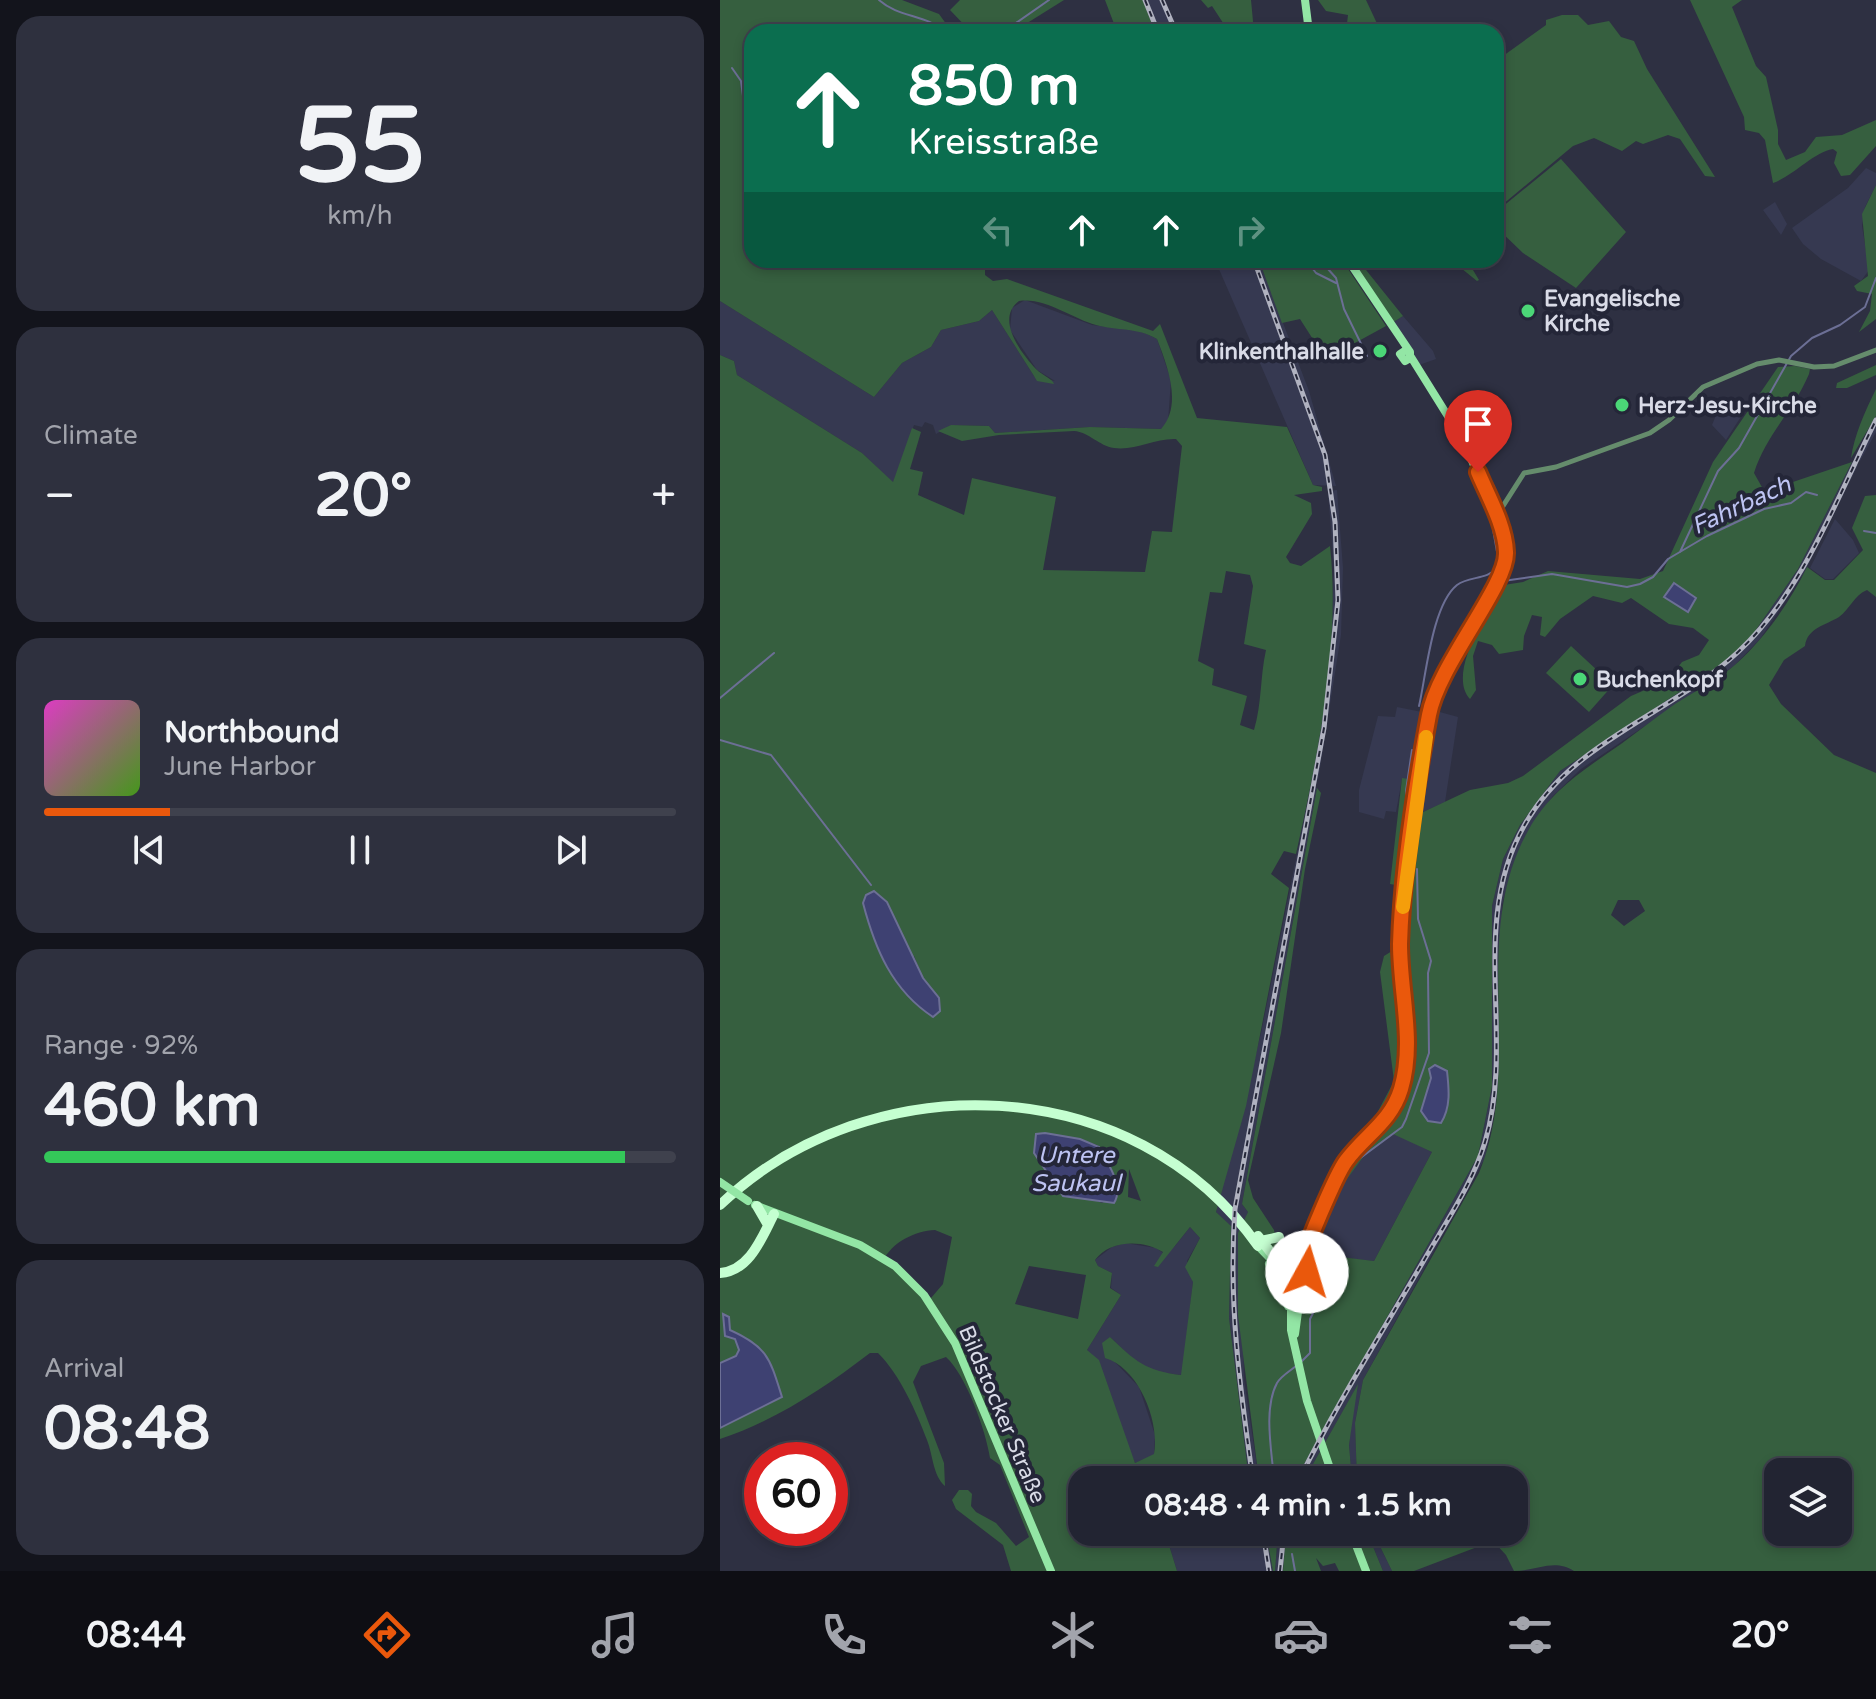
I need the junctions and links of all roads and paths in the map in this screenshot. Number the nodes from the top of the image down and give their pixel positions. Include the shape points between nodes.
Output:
1 (1305, 0) edge
2 (1308, 24) edge
3 (1353, 268) edge
4 (1876, 350) edge
5 (1496, 517) junction
6 (720, 1182) edge
7 (753, 1204) junction
8 (720, 1205) edge
9 (776, 1215) junction
10 (768, 1228) junction
11 (1267, 1243) junction
12 (1305, 1244) junction
13 (1279, 1263) junction
14 (1293, 1268) junction
15 (720, 1273) edge
16 (1294, 1287) junction
17 (1290, 1315) junction
18 (1296, 1343) junction
19 (1329, 1466) edge
20 (1356, 1546) edge
21 (1051, 1571) edge
22 (1366, 1571) edge

1 - 2 main road
3 - 5 main road via 1466,450
4 - 5 street via 1834,366 1761,362 1703,387 1650,433 1524,473
5 - 12 main road via 1506,550 1504,565 1436,685 1401,933 1404,1078 1391,1113 1346,1161
6 - 7 main road, Bildstocker Straße, bridge
7 - 9 main road, Bildstocker Straße
7 - 10 highway
8 - 11 highway via 762,1170 820,1137 874,1117 930,1106 991,1104 1095,1125 1181,1161 1212,1184
9 - 10 highway
9 - 21 main road, Bildstocker Straße via 871,1251 903,1272 936,1309
10 - 15 highway via 744,1262
11 - 13 highway
11 - 14 main road
11 - 17 main road
12 - 13 main road via 1294,1261
12 - 14 main road
12 - 18 main road via 1313,1282 1298,1312
13 - 14 main road
14 - 16 main road
14 - 16 main road via 1308,1279
16 - 17 main road
16 - 18 main road
17 - 18 main road
18 - 19 main road
20 - 22 main road

